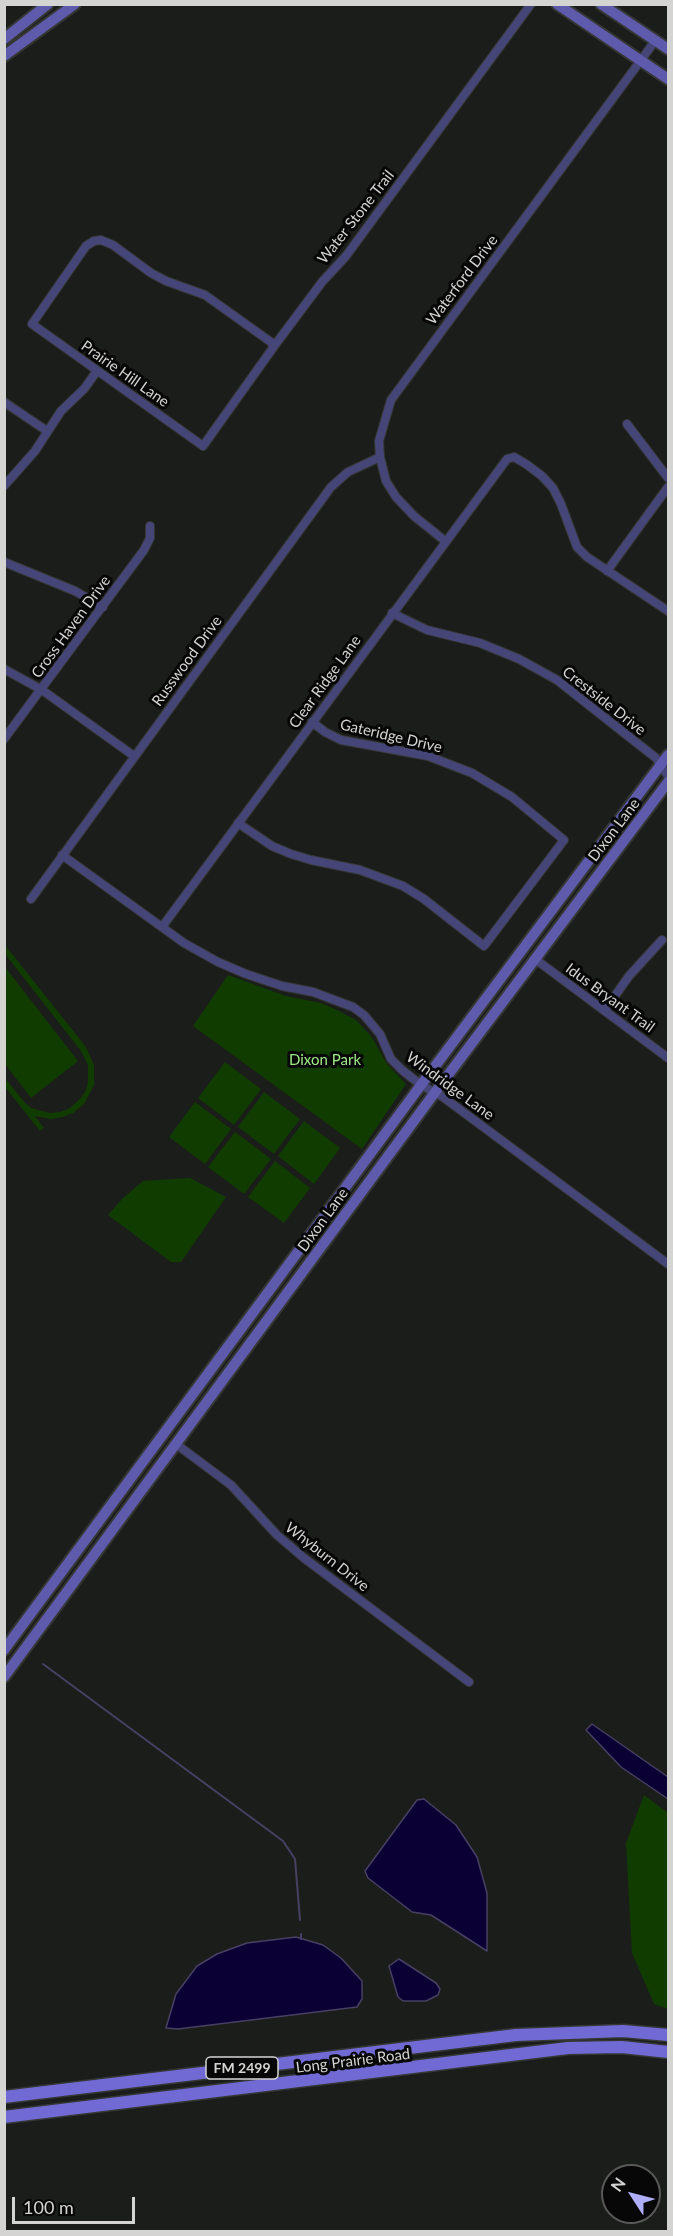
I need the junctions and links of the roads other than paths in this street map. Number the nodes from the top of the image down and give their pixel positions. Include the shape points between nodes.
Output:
1 (48, 4) edge
2 (75, 4) edge
3 (531, 4) edge
4 (557, 4) edge
5 (601, 4) edge
6 (4, 39) edge
7 (655, 40) junction
8 (669, 49) edge
9 (4, 56) edge
10 (641, 60) junction
11 (669, 79) edge
12 (275, 345) junction
13 (97, 371) junction
14 (4, 402) edge
15 (627, 424) dead end
16 (47, 431) junction
17 (204, 446) joint
18 (380, 457) junction
19 (669, 478) edge
20 (4, 486) edge
21 (669, 487) edge
22 (150, 526) dead end
23 (445, 541) junction
24 (4, 562) edge
25 (607, 571) junction
26 (103, 607) junction
27 (669, 611) edge
28 (392, 613) junction
29 (4, 669) edge
30 (42, 690) junction
31 (312, 722) junction
32 (4, 739) edge
33 (134, 756) junction
34 (666, 761) edge
35 (669, 776) edge
36 (669, 782) edge
37 (238, 823) junction
38 (62, 855) junction
39 (31, 899) dead end
40 (162, 927) junction
41 (662, 940) dead end
42 (535, 959) junction
43 (605, 1010) junction
44 (669, 1058) edge
45 (421, 1085) junction
46 (436, 1091) junction
47 (669, 1264) edge
48 (176, 1444) junction
49 (71, 1562) junction
50 (83, 1571) junction
51 (4, 1650) edge
52 (4, 1677) edge
53 (469, 1682) dead end
54 (669, 2035) edge
55 (390, 2050) junction
56 (669, 2052) edge
57 (392, 2071) junction
58 (4, 2097) edge
59 (4, 2117) edge

1 - 6 main road
2 - 9 main road
3 - 12 street, Water Stone Trail via 346,256
4 - 10 main road
5 - 7 main road
7 - 8 main road
7 - 10 street, Waterford Drive
10 - 11 main road
10 - 18 street, Waterford Drive via 391,400 378,441
12 - 13 street, Prairie Hill Lane via 205,295 166,281 107,242 97,240 86,246 32,324
12 - 17 street, Water Stone Trail
13 - 16 street
13 - 17 street, Prairie Hill Lane
14 - 16 street
15 - 19 street
16 - 20 street
18 - 23 street, Waterford Drive via 396,497
18 - 33 street, Russwood Drive via 348,472 331,487
21 - 25 street
22 - 26 street, Cross Haven Drive via 144,550
23 - 25 street, Clear Ridge Lane via 503,461 514,457 553,488 578,547
23 - 28 street, Clear Ridge Lane
24 - 26 street
25 - 27 street
26 - 30 street, Cross Haven Drive
28 - 31 street, Clear Ridge Lane
28 - 34 street, Crestside Drive via 427,630 480,643 519,659 557,680
29 - 30 street
30 - 32 street, Cross Haven Drive
30 - 33 street
31 - 37 street, Clear Ridge Lane
31 - 37 street, Gateridge Drive via 341,740 428,756 472,773 512,797 564,840 484,946 403,886 360,870 291,854
33 - 38 street, Russwood Drive
34 - 35 street
34 - 45 main road, Dixon Lane
36 - 42 main road, Dixon Lane
37 - 40 street, Clear Ridge Lane
38 - 39 street, Russwood Drive
38 - 40 street, Windridge Lane
40 - 45 street, Windridge Lane via 184,943 246,974 352,1007 380,1034 391,1059
41 - 43 street
42 - 43 street, Idus Bryant Trail
42 - 46 main road, Dixon Lane
43 - 44 street, Idus Bryant Trail
45 - 46 street, Windridge Lane
45 - 49 main road, Dixon Lane
46 - 47 street, Windridge Lane
46 - 48 main road, Dixon Lane
48 - 50 main road, Dixon Lane
48 - 53 street, Whyburn Drive via 231,1485 276,1535 304,1558
49 - 50 main road
49 - 51 main road, Dixon Lane
50 - 52 main road, Dixon Lane
54 - 55 main road, Long Prairie Road / FM 2499 via 567,2032
55 - 57 main road
55 - 58 main road, Long Prairie Road / FM 2499
56 - 57 main road, Long Prairie Road / FM 2499 via 622,2047 568,2049
57 - 59 main road, Long Prairie Road / FM 2499

